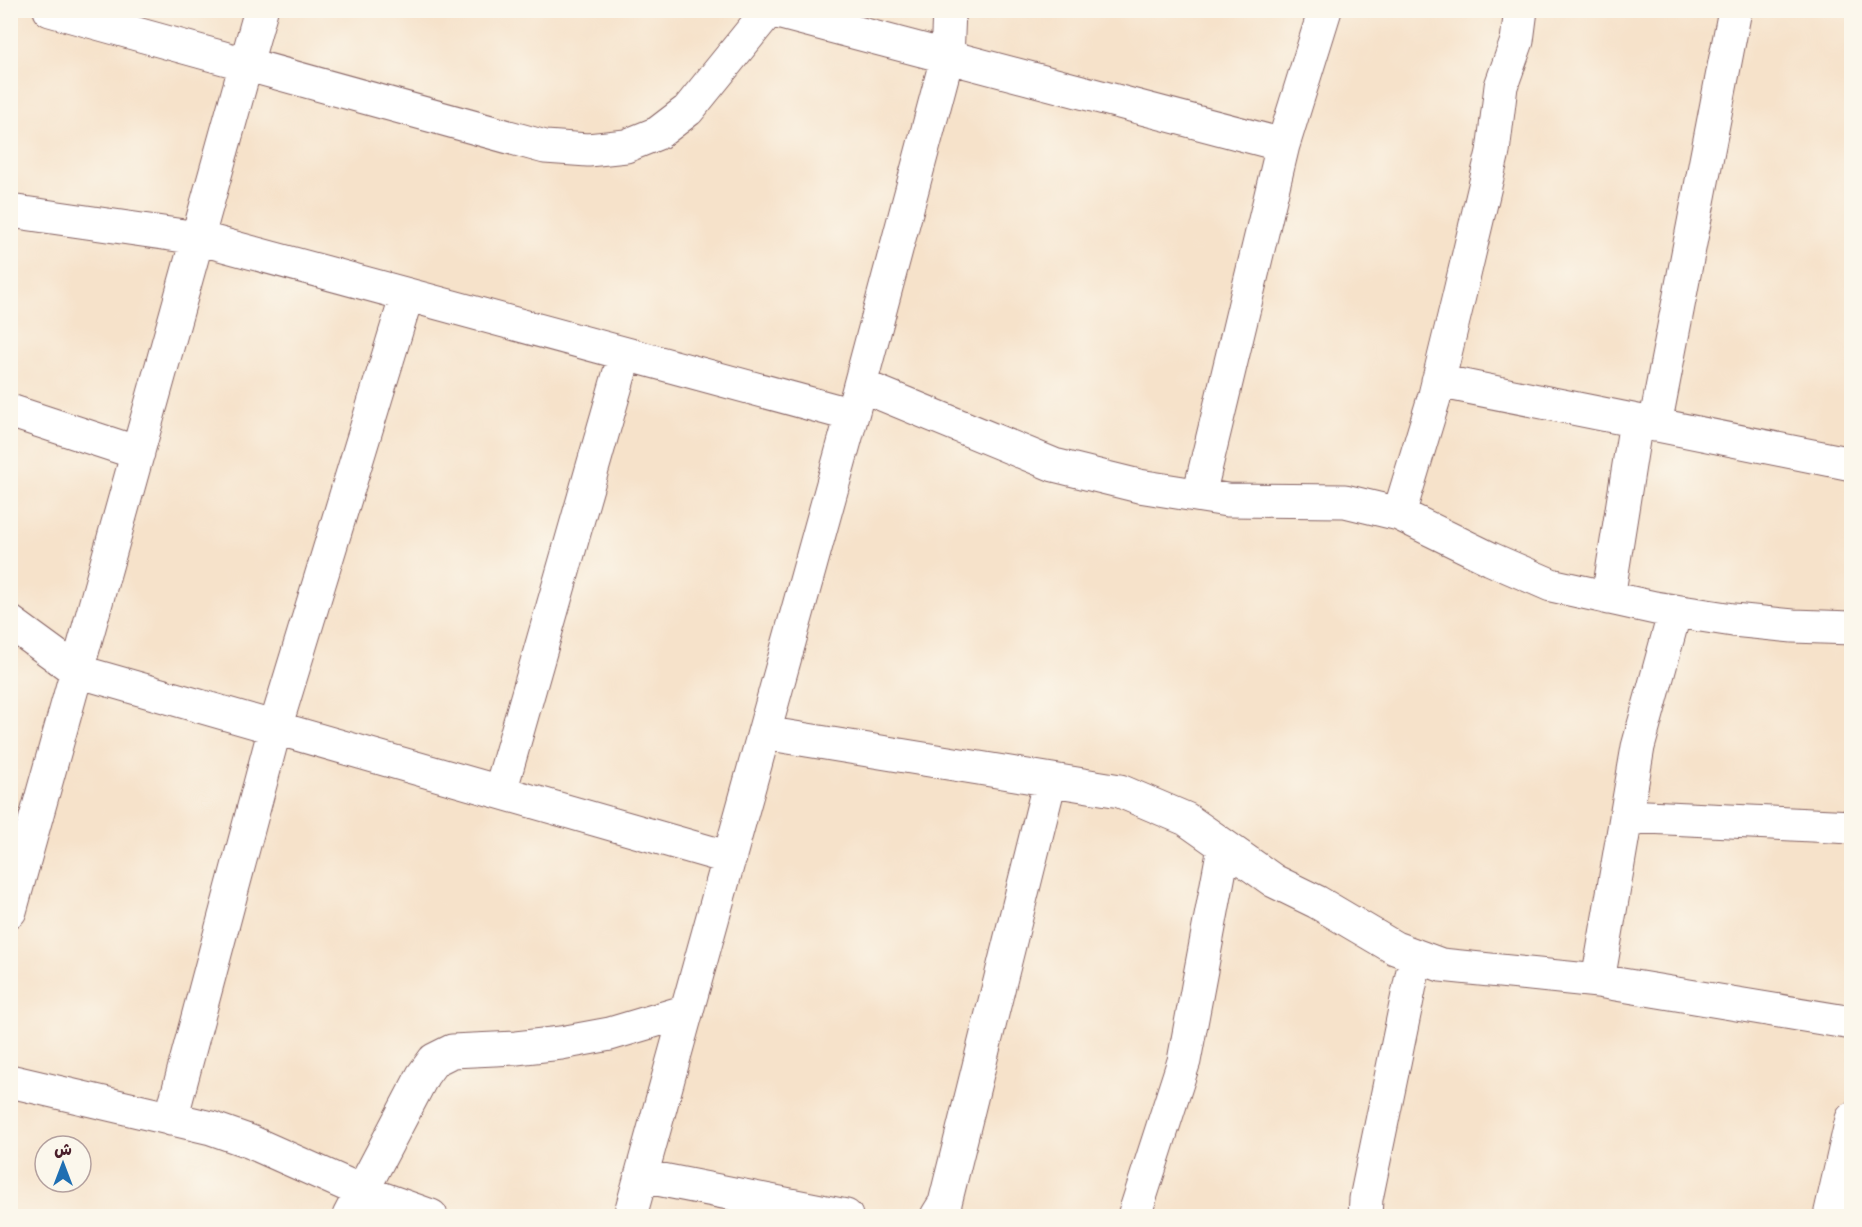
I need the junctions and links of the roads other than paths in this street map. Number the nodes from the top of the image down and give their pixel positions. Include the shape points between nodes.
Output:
1 (261, 10) edge
2 (769, 10) edge
3 (949, 10) edge
4 (1325, 10) edge
5 (1521, 10) edge
6 (1735, 10) edge
7 (52, 11) edge
8 (947, 58) junction
9 (244, 65) junction
10 (1283, 145) junction
11 (10, 211) edge
12 (198, 238) junction
13 (407, 295) junction
14 (625, 354) junction
15 (1438, 381) junction
16 (856, 400) junction
17 (10, 411) edge
18 (1645, 423) junction
19 (138, 453) junction
20 (1851, 464) edge
21 (1198, 495) junction
22 (1399, 514) junction
23 (1608, 598) junction
24 (1675, 611) junction
25 (10, 622) edge
26 (1851, 628) edge
27 (77, 671) junction
28 (275, 728) junction
29 (764, 733) junction
30 (1050, 780) junction
31 (500, 792) junction
32 (1626, 816) junction
33 (1851, 827) edge
34 (1224, 847) junction
35 (18, 848) edge
36 (730, 858) junction
37 (10, 911) edge
38 (1416, 956) junction
39 (1598, 981) junction
40 (687, 1011) junction
41 (1851, 1023) edge
42 (10, 1081) edge
43 (171, 1119) junction
44 (1851, 1119) edge
45 (642, 1176) junction
46 (355, 1204) edge
47 (431, 1216) edge
48 (630, 1216) edge
49 (846, 1216) edge
50 (937, 1216) edge
51 (1134, 1216) edge
52 (1365, 1216) edge
53 (1830, 1216) edge

1 - 9 street
2 - 8 street
2 - 9 street via 688,111 658,133 626,146 588,150 545,147
3 - 8 street
4 - 10 street
5 - 15 street via 1517,40 1501,86 1493,152
6 - 18 street
7 - 9 street
8 - 10 street
8 - 16 street
9 - 12 street
10 - 21 street
11 - 12 street
12 - 13 street
12 - 19 street
13 - 14 street
13 - 28 street
14 - 16 street
14 - 31 street
15 - 18 street
15 - 22 street
16 - 21 street via 1054,465 1139,486
16 - 29 street
17 - 19 street
18 - 20 street
18 - 23 street
19 - 27 street
21 - 22 street via 1227,500 1345,501
22 - 23 street via 1551,585
23 - 24 street
24 - 26 street via 1745,621
24 - 32 street via 1638,747
25 - 27 street
27 - 28 street
27 - 35 street
28 - 31 street
28 - 43 street
29 - 30 street
29 - 36 street
30 - 34 street via 1120,791 1186,819
30 - 50 street via 945,1203
31 - 36 street
32 - 33 street
32 - 39 street
34 - 38 street via 1274,881
34 - 51 street via 1184,1061
35 - 37 street
36 - 40 street
38 - 39 street via 1441,965
38 - 52 street
39 - 41 street
40 - 45 street
40 - 46 street via 609,1034 538,1046 452,1052 434,1060
42 - 43 street
43 - 46 street via 251,1142
44 - 53 street
45 - 48 street
45 - 49 street
46 - 47 street

